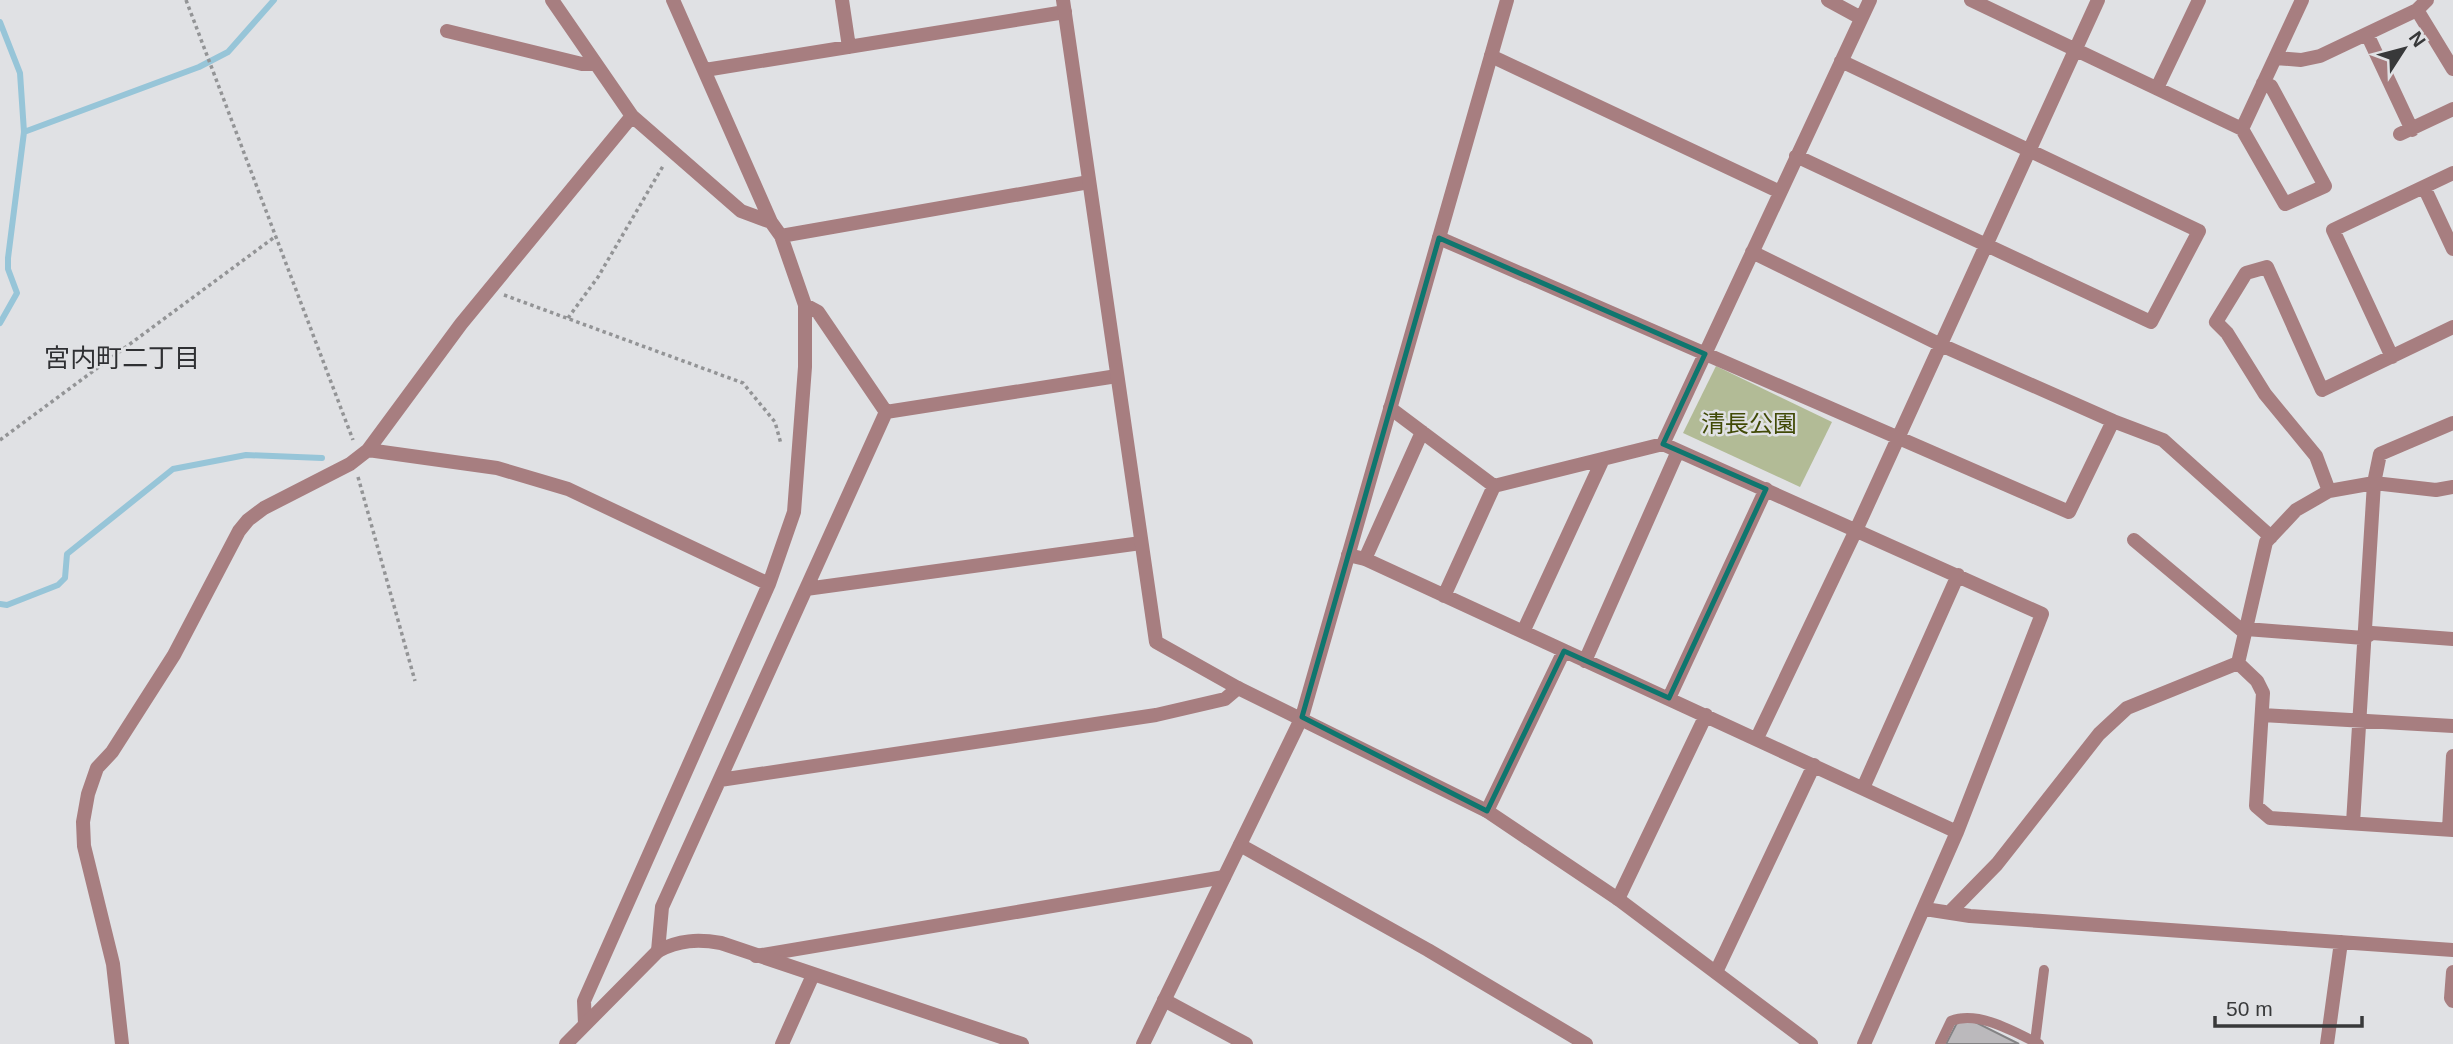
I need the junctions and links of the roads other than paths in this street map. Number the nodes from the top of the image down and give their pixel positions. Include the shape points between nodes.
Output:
1 (552, 0) edge
2 (673, 0) edge
3 (842, 0) edge
4 (1828, 0) edge
5 (1870, 0) edge
6 (1971, 0) edge
7 (2098, 0) edge
8 (2199, 0) edge
9 (2302, 0) edge
10 (1503, 3) edge
11 (1992, 4) edge
12 (2422, 5) edge
13 (1064, 6) edge
14 (1861, 18) junction
15 (447, 32) dead end
16 (2367, 34) junction
17 (849, 47) junction
18 (2075, 49) junction
19 (1491, 56) junction
20 (2274, 58) junction
21 (1841, 61) junction
22 (596, 64) junction
23 (705, 69) junction
24 (2453, 69) edge
25 (2263, 83) junction
26 (2157, 88) junction
27 (2453, 109) edge
28 (632, 116) junction
29 (2242, 129) junction
30 (2029, 150) junction
31 (1796, 156) junction
32 (2453, 173) edge
33 (1089, 182) junction
34 (2424, 187) junction
35 (1780, 192) junction
36 (771, 222) junction
37 (781, 236) junction
38 (1439, 238) junction
39 (1986, 245) junction
40 (2453, 249) edge
41 (1752, 252) junction
42 (805, 305) junction
43 (2453, 327) edge
44 (1941, 345) junction
45 (1704, 354) junction
46 (2392, 357) junction
47 (1117, 376) junction
48 (1390, 408) junction
49 (886, 412) junction
50 (2112, 421) junction
51 (2453, 423) edge
52 (1422, 432) junction
53 (1898, 438) junction
54 (1663, 444) junction
55 (368, 450) junction
56 (1678, 451) junction
57 (1604, 458) junction
58 (2374, 483) junction
59 (1494, 486) junction
60 (2453, 487) edge
61 (1766, 489) junction
62 (2329, 491) junction
63 (1857, 528) junction
64 (2271, 537) junction
65 (2134, 540) dead end
66 (1141, 543) junction
67 (1348, 555) junction
68 (1365, 559) junction
69 (1958, 575) junction
70 (769, 584) junction
71 (806, 589) junction
72 (1444, 596) junction
73 (2245, 631) junction
74 (1523, 632) junction
75 (2364, 638) junction
76 (2453, 639) edge
77 (1564, 651) junction
78 (1586, 661) junction
79 (2238, 663) junction
80 (1238, 688) junction
81 (1669, 698) junction
82 (1706, 715) junction
83 (2262, 715) junction
84 (1302, 717) junction
85 (2359, 720) junction
86 (2453, 726) edge
87 (1757, 738) junction
88 (2453, 757) edge
89 (1814, 765) junction
90 (720, 780) junction
91 (1863, 788) junction
92 (1487, 811) junction
93 (2353, 823) junction
94 (2451, 829) edge
95 (1957, 832) junction
96 (1240, 845) junction
97 (1224, 877) junction
98 (1618, 899) junction
99 (1924, 909) junction
100 (1951, 911) junction
101 (2341, 942) junction
102 (658, 950) junction
103 (2453, 950) edge
104 (756, 956) junction
105 (2044, 970) dead end
106 (1716, 972) junction
107 (2453, 972) edge
108 (813, 975) junction
109 (1164, 1000) junction
110 (2453, 1001) edge
111 (585, 1024) junction
112 (2037, 1043) edge
113 (122, 1044) edge
114 (566, 1044) edge
115 (782, 1044) edge
116 (1022, 1044) edge
117 (1143, 1044) edge
118 (1246, 1044) edge
119 (1586, 1044) edge
120 (1811, 1044) edge
121 (1864, 1044) edge
122 (1940, 1044) edge
123 (2327, 1044) edge

1 - 22 street
2 - 23 street
3 - 17 street
4 - 14 street
5 - 14 street
6 - 11 street
7 - 18 street
8 - 26 street
9 - 20 street
10 - 19 street
11 - 18 street
12 - 16 street
12 - 24 street
13 - 17 street
13 - 33 street
14 - 21 street
15 - 22 street
16 - 20 street via 2320,56
16 - 27 street via 2406,132
17 - 23 street
18 - 26 street
18 - 30 street
19 - 35 street
19 - 38 street
20 - 25 street
21 - 30 street
21 - 31 street
22 - 28 street
23 - 36 street
25 - 29 street
25 - 29 street via 2271,86 2325,186 2285,204
26 - 29 street
28 - 36 street via 741,211
28 - 55 street via 489,290
30 - 39 street
30 - 39 street via 2199,231 2151,322
31 - 35 street
31 - 39 street
32 - 34 street
33 - 37 street
33 - 47 street
34 - 40 street
34 - 46 street via 2333,230
35 - 41 street
36 - 37 street
37 - 42 street
38 - 45 street
38 - 48 street
39 - 44 street
41 - 44 street
41 - 45 street
42 - 49 street via 818,312
42 - 70 street via 794,512
43 - 46 street
44 - 50 street
44 - 53 street
45 - 53 street
45 - 54 street
46 - 62 street via 2322,390 2266,267 2246,273 2216,322 2265,394 2316,456
47 - 49 street
47 - 66 street
48 - 52 street
48 - 67 street
49 - 71 street
50 - 53 street via 2069,512
50 - 64 street via 2163,440
51 - 58 street via 2380,454
52 - 59 street
52 - 68 street
53 - 63 street
54 - 56 street
54 - 57 street
55 - 70 street via 497,468 568,489
55 - 113 street via 248,520 173,656 97,768 83,822 84,846 113,964
56 - 61 street
56 - 78 street
57 - 59 street
57 - 74 street
58 - 60 street
58 - 62 street
58 - 75 street
59 - 72 street
61 - 63 street
61 - 81 street
62 - 64 street via 2296,510
63 - 69 street
63 - 87 street
64 - 73 street
65 - 73 street
66 - 71 street
66 - 80 street via 1156,642
67 - 68 street
67 - 84 street
68 - 72 street
69 - 91 street
69 - 95 street via 2042,614
70 - 111 street via 584,1001
71 - 90 street
72 - 74 street
73 - 75 street
73 - 79 street
74 - 77 street
75 - 76 street via 2372,634
75 - 85 street
77 - 78 street
77 - 92 street
78 - 81 street
79 - 83 street via 2263,693
79 - 100 street via 2127,708 2099,734 1997,864
80 - 84 street
80 - 90 street via 1224,699 1156,715
81 - 82 street
82 - 87 street
82 - 98 street
83 - 85 street
83 - 93 street via 2256,806 2270,818
84 - 92 street
84 - 96 street
85 - 86 street
85 - 93 street
87 - 89 street
88 - 94 street
89 - 91 street
89 - 106 street
90 - 102 street via 662,908
91 - 95 street
92 - 98 street
93 - 94 street
95 - 99 street
96 - 97 street
96 - 119 street
97 - 104 street
97 - 109 street
98 - 106 street
99 - 100 street
99 - 121 street
100 - 101 street
101 - 103 street
101 - 123 street
102 - 104 street via 702,939
102 - 111 street
104 - 108 street
105 - 112 lane
106 - 120 street
107 - 110 street
108 - 115 street
108 - 116 street
109 - 117 street
109 - 118 street
111 - 114 street
112 - 122 lane via 1976,1017 1961,1017 1951,1021

